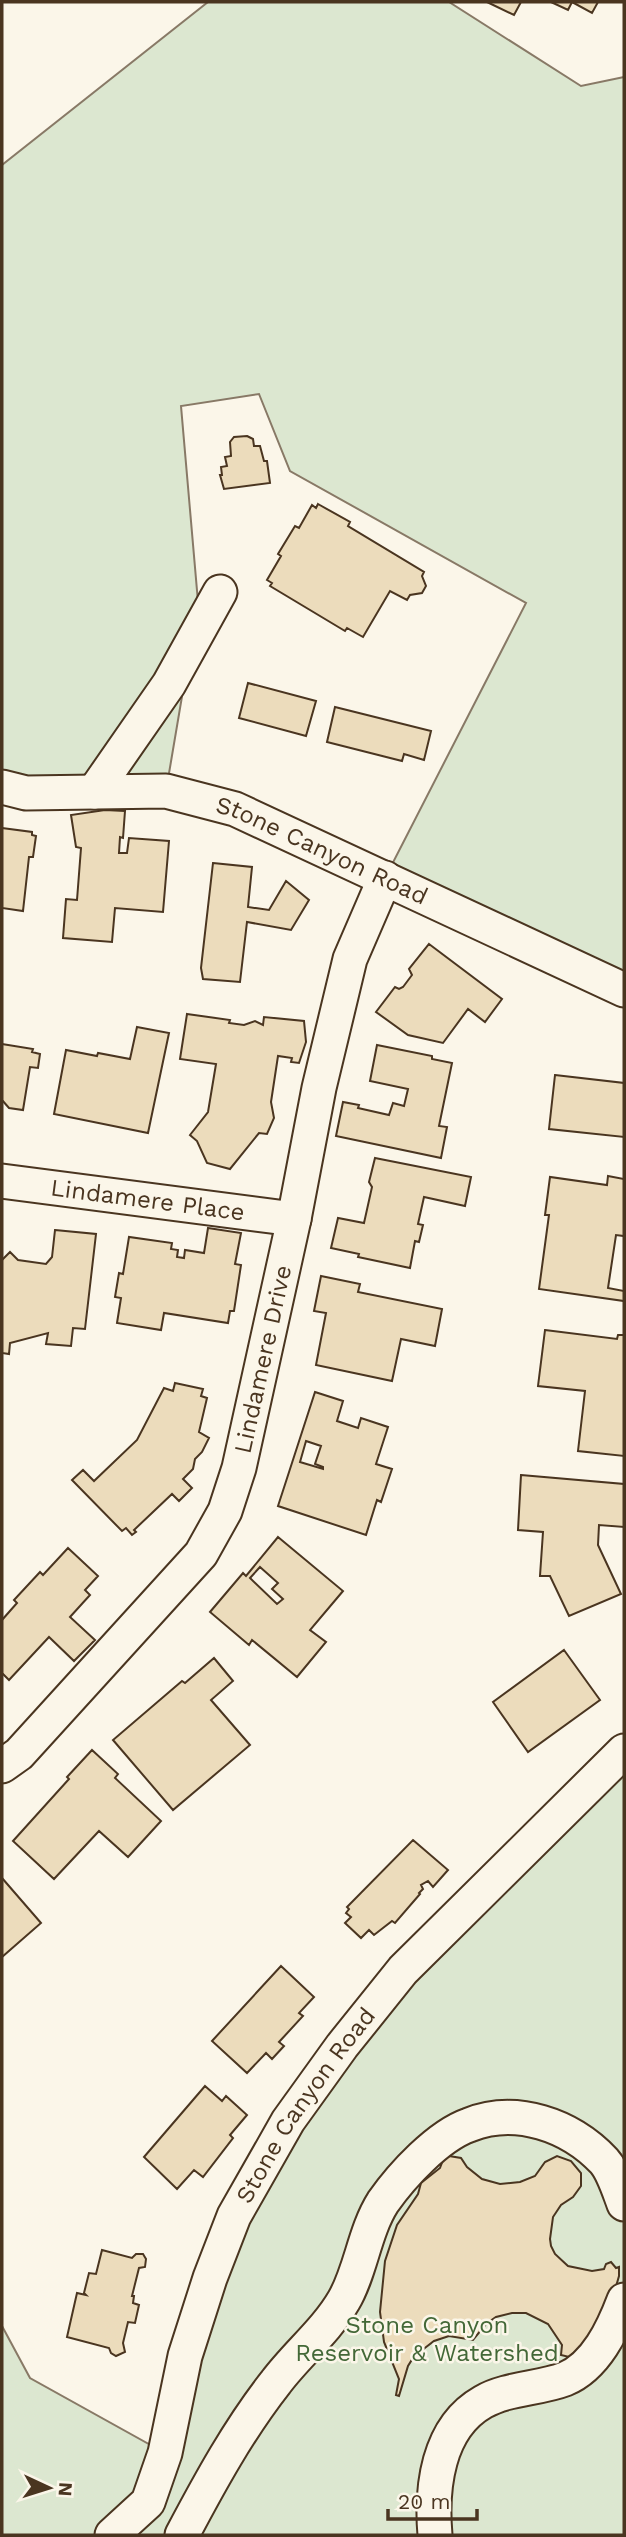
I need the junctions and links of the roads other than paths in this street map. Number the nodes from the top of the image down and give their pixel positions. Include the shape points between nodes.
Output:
1 (220, 592) dead end
2 (2, 787) edge
3 (94, 792) junction
4 (385, 878) junction
5 (624, 990) edge
6 (2, 1181) edge
7 (294, 1219) junction
8 (624, 1751) edge
9 (2, 1766) edge
10 (624, 2204) edge
11 (624, 2300) edge
12 (113, 2535) edge
13 (182, 2535) edge
14 (435, 2535) edge

1 - 3 street via 169,684
2 - 3 street, Stone Canyon Road via 26,793
3 - 4 street, Stone Canyon Road via 166,791 235,809
4 - 5 street, Stone Canyon Road
4 - 7 street, Lindamere Drive via 350,959
6 - 7 street, Lindamere Place
7 - 9 street, Lindamere Drive via 239,1468 225,1511 201,1554 19,1754
8 - 12 street, Stone Canyon Road via 403,1970 288,2121 234,2216 210,2278 148,2502
10 - 13 street via 606,2162 568,2132 534,2119 498,2118 468,2125 428,2150 383,2203 344,2300 276,2382 217,2467
11 - 14 street via 612,2332 593,2357 567,2378 483,2402 463,2418 438,2466 432,2501

